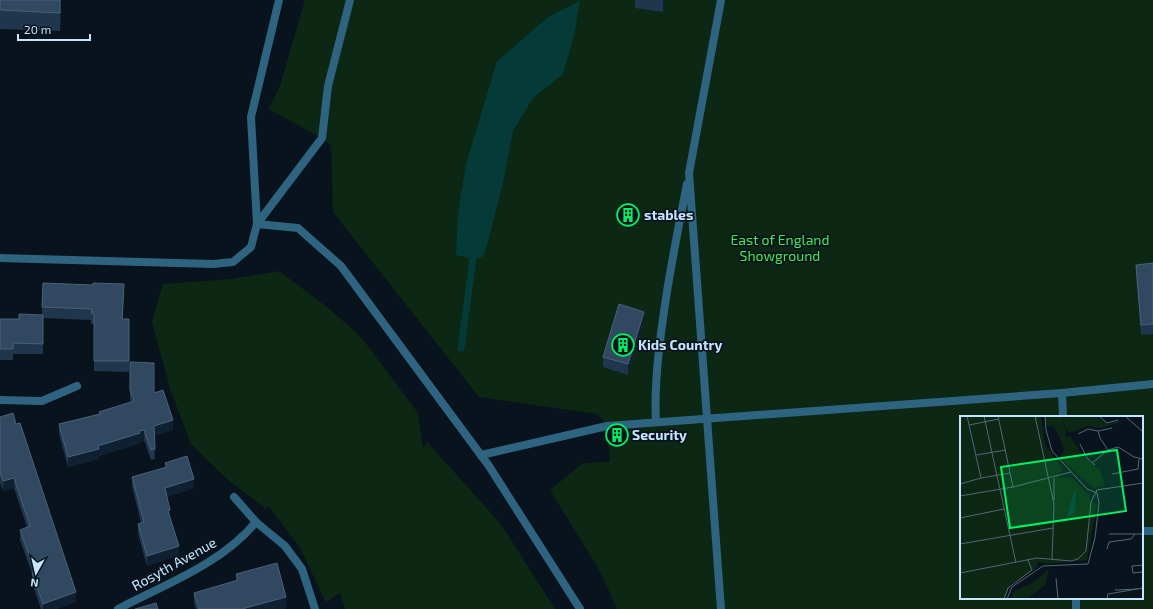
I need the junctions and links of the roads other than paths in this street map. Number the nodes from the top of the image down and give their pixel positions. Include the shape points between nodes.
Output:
1 (279, 0) edge
2 (350, 0) edge
3 (721, 0) edge
4 (689, 173) junction
5 (257, 224) junction
6 (0, 258) edge
7 (1153, 384) edge
8 (77, 386) dead end
9 (1062, 392) junction
10 (0, 400) edge
11 (1063, 416) edge
12 (708, 417) junction
13 (656, 422) junction
14 (481, 455) junction
15 (234, 497) dead end
16 (256, 522) junction
17 (1153, 530) edge
18 (1143, 531) edge
19 (118, 609) edge
20 (315, 609) edge
21 (580, 609) edge
22 (721, 609) edge

1 - 5 street via 251,117
2 - 5 street via 328,86 322,138
3 - 4 street
4 - 12 street
4 - 13 street via 671,262 659,346 654,394
5 - 6 street via 251,246 233,262 213,264
5 - 14 street via 298,228 342,266
7 - 9 street
8 - 10 street via 42,401
9 - 11 street
9 - 12 street
12 - 13 street
12 - 22 street
13 - 14 street via 607,426
14 - 21 street
15 - 16 street
16 - 19 street, Rosyth Avenue via 221,556
16 - 20 street via 285,546 302,569
17 - 18 street

